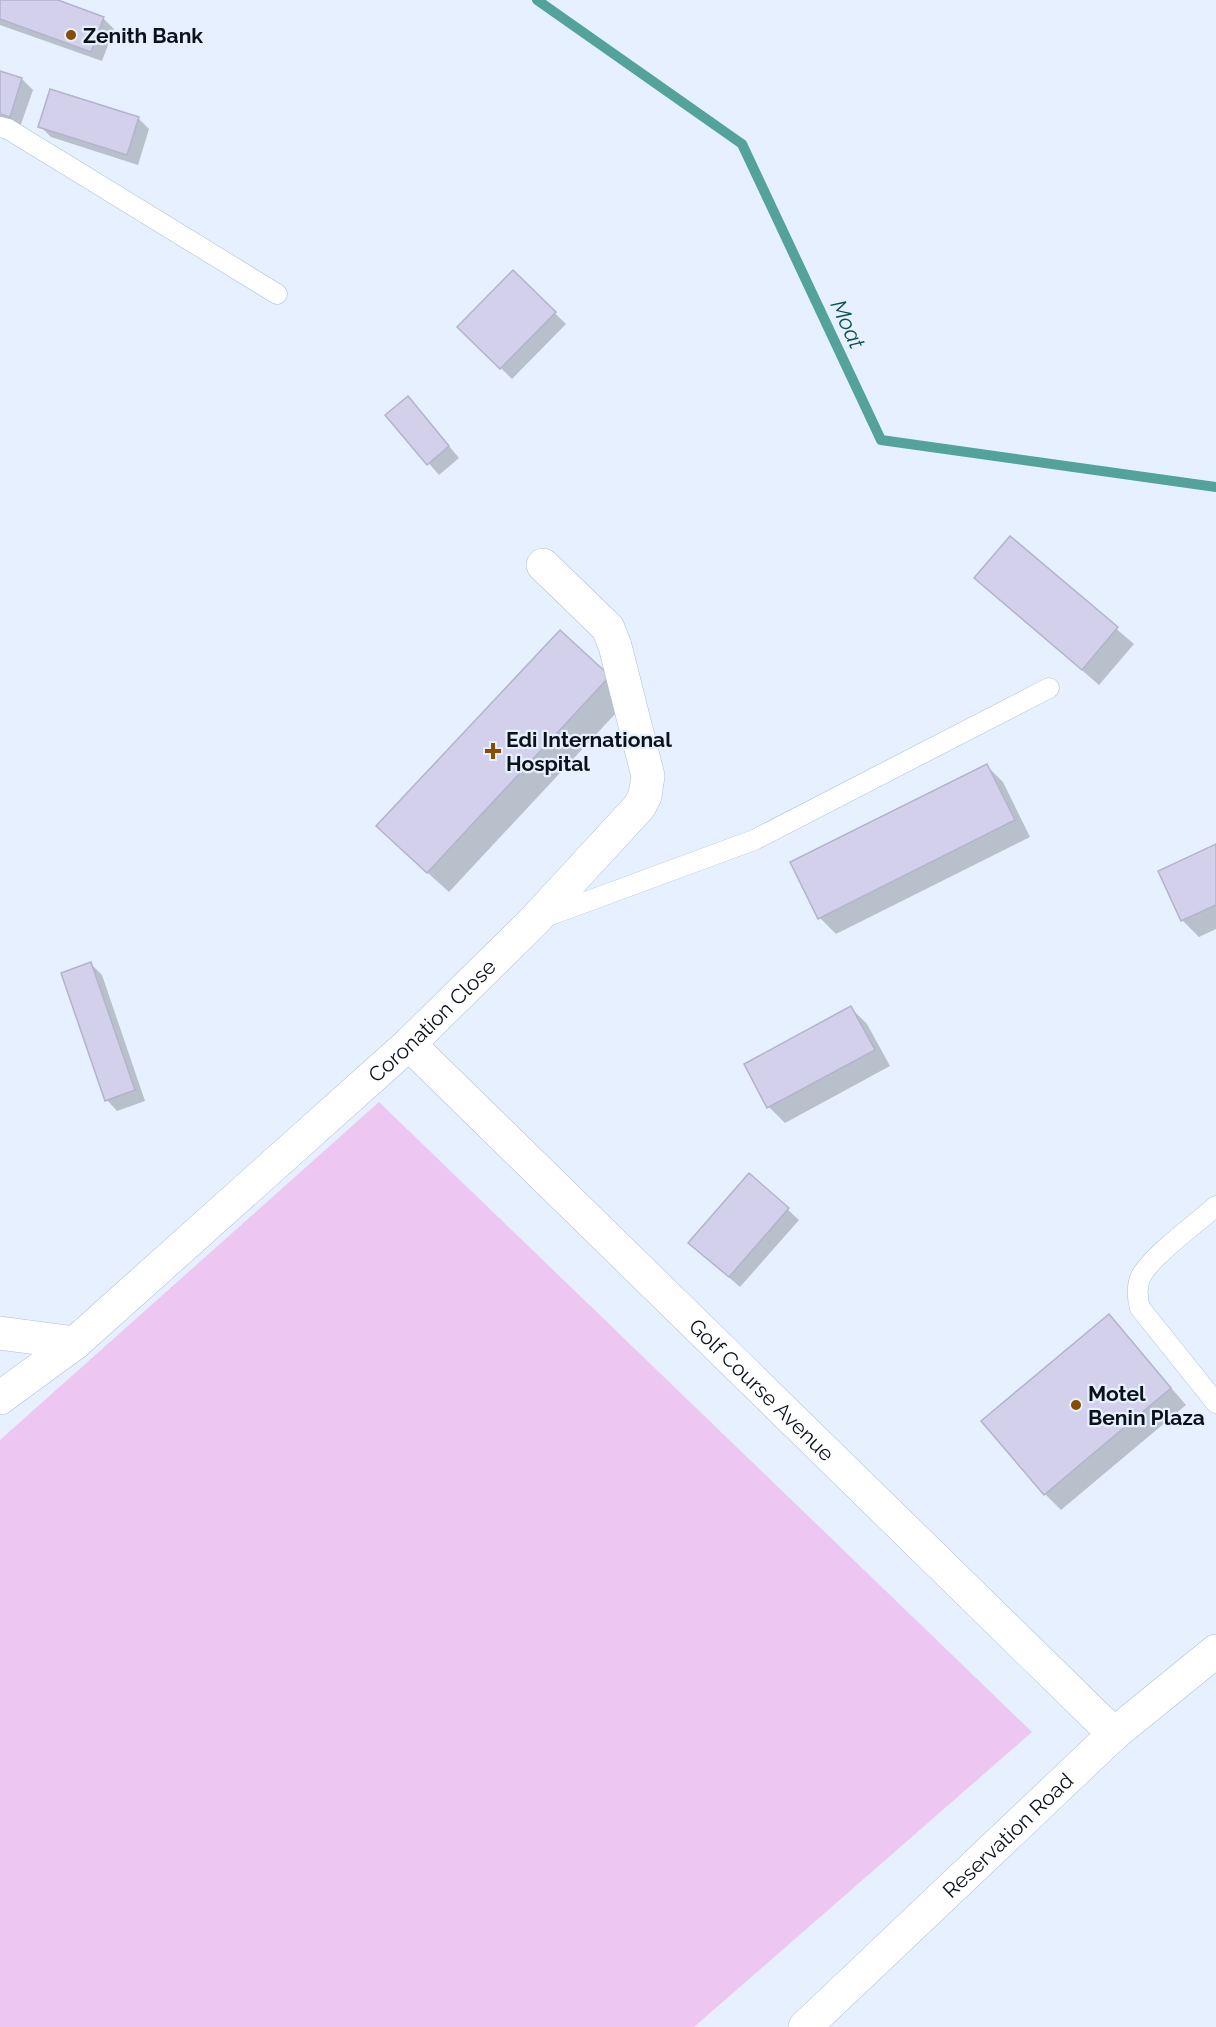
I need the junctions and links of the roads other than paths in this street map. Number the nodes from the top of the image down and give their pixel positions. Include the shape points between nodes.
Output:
1 (0, 127) edge
2 (277, 294) dead end
3 (543, 565) dead end
4 (1049, 688) dead end
5 (534, 921) junction
6 (409, 1044) junction
7 (1216, 1206) edge
8 (0, 1333) edge
9 (75, 1343) junction
10 (0, 1398) edge
11 (1216, 1403) edge
12 (1216, 1651) edge
13 (1114, 1734) junction
14 (805, 2027) edge

1 - 2 lane
3 - 5 street, Coronation Close via 608,628 648,777 639,807
4 - 5 lane via 754,840
5 - 6 street, Coronation Close
6 - 9 street, Coronation Close
6 - 13 street, Golf Course Avenue
7 - 11 lane via 1155,1260 1142,1276 1136,1292 1140,1308
8 - 9 street
9 - 10 street, Coronation Close
12 - 13 street, Reservation Road
13 - 14 street, Reservation Road

